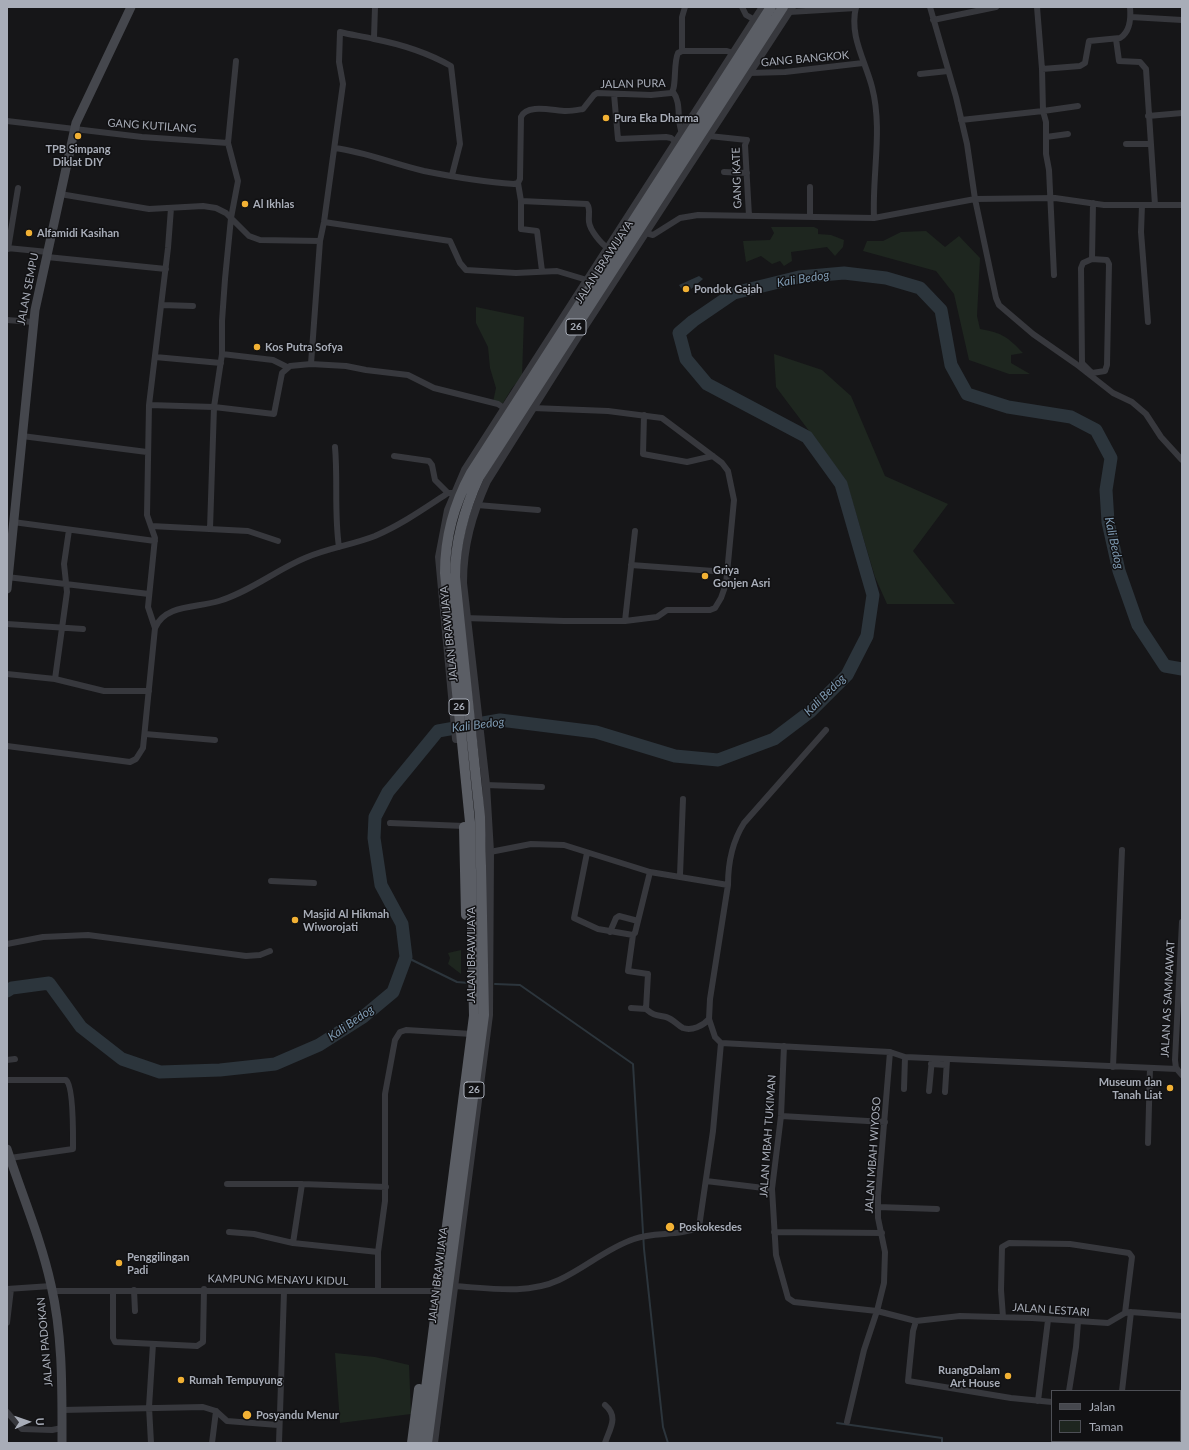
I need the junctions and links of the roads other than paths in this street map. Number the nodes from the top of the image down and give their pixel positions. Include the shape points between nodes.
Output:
1 (131, 7) edge
2 (376, 7) edge
3 (685, 7) edge
4 (742, 7) edge
5 (763, 7) edge
6 (771, 7) edge
7 (856, 7) edge
8 (930, 7) edge
9 (996, 7) edge
10 (1037, 7) edge
11 (1130, 7) edge
12 (788, 9) edge
13 (1130, 17) junction
14 (755, 20) junction
15 (933, 20) junction
16 (1182, 20) edge
17 (374, 38) junction
18 (1116, 39) junction
19 (682, 51) junction
20 (733, 53) junction
21 (236, 61) dead end
22 (862, 63) junction
23 (1042, 69) junction
24 (948, 70) junction
25 (749, 73) junction
26 (920, 74) dead end
27 (673, 92) junction
28 (614, 94) junction
29 (1078, 106) dead end
30 (1043, 111) junction
31 (1182, 113) edge
32 (1148, 116) junction
33 (961, 120) junction
34 (7, 121) edge
35 (74, 130) junction
36 (682, 133) junction
37 (1068, 134) dead end
38 (709, 136) junction
39 (1046, 137) junction
40 (676, 142) junction
41 (228, 143) junction
42 (1126, 144) dead end
43 (1150, 144) junction
44 (335, 148) junction
45 (724, 172) dead end
46 (747, 173) junction
47 (452, 175) junction
48 (518, 183) junction
49 (810, 187) dead end
50 (18, 188) dead end
51 (60, 194) junction
52 (1051, 198) junction
53 (975, 199) junction
54 (521, 201) junction
55 (1093, 203) junction
56 (1142, 205) junction
57 (1155, 205) junction
58 (1182, 205) edge
59 (171, 208) junction
60 (749, 216) junction
61 (810, 216) junction
62 (231, 218) junction
63 (874, 218) junction
64 (324, 222) junction
65 (646, 233) junction
66 (320, 241) junction
67 (7, 248) edge
68 (608, 248) junction
69 (47, 255) junction
70 (1092, 259) junction
71 (166, 269) junction
72 (542, 270) junction
73 (1054, 275) dead end
74 (587, 280) junction
75 (162, 305) junction
76 (193, 306) dead end
77 (7, 320) edge
78 (33, 322) junction
79 (1148, 322) dead end
80 (222, 354) junction
81 (155, 357) junction
82 (221, 363) junction
83 (311, 364) junction
84 (287, 367) junction
85 (149, 405) junction
86 (214, 407) junction
87 (504, 408) junction
88 (533, 408) junction
89 (644, 415) junction
90 (22, 436) junction
91 (335, 447) dead end
92 (147, 452) junction
93 (394, 456) dead end
94 (713, 456) junction
95 (1182, 460) edge
96 (451, 493) junction
97 (476, 505) junction
98 (538, 510) dead end
99 (14, 522) junction
100 (151, 526) junction
101 (210, 529) junction
102 (69, 530) junction
103 (635, 531) dead end
104 (155, 541) junction
105 (278, 541) dead end
106 (9, 543) edge
107 (339, 547) junction
108 (631, 565) junction
109 (727, 572) junction
110 (8, 577) edge
111 (66, 584) junction
112 (7, 589) edge
113 (149, 594) junction
114 (464, 618) junction
115 (626, 621) junction
116 (7, 624) edge
117 (62, 628) junction
118 (155, 628) junction
119 (83, 629) dead end
120 (7, 674) edge
121 (461, 675) junction
122 (55, 679) junction
123 (149, 691) junction
124 (826, 730) dead end
125 (144, 734) junction
126 (476, 736) junction
127 (459, 738) junction
128 (215, 740) dead end
129 (7, 746) edge
130 (486, 785) junction
131 (542, 788) dead end
132 (683, 799) dead end
133 (390, 823) dead end
134 (464, 826) junction
135 (1122, 850) dead end
136 (490, 852) junction
137 (587, 853) junction
138 (650, 872) junction
139 (680, 876) junction
140 (271, 881) dead end
141 (314, 883) dead end
142 (728, 885) junction
143 (478, 896) junction
144 (638, 921) junction
145 (1182, 922) edge
146 (610, 932) junction
147 (633, 935) junction
148 (7, 944) edge
149 (487, 948) junction
150 (270, 951) dead end
151 (470, 957) junction
152 (1181, 963) edge
153 (631, 1008) dead end
154 (646, 1009) junction
155 (709, 1019) junction
156 (469, 1034) junction
157 (721, 1043) junction
158 (784, 1046) junction
159 (890, 1052) junction
160 (905, 1057) junction
161 (14, 1059) dead end
162 (7, 1060) edge
163 (1175, 1060) junction
164 (1182, 1060) edge
165 (931, 1062) junction
166 (946, 1062) junction
167 (1113, 1067) junction
168 (1150, 1068) junction
169 (1177, 1069) junction
170 (1182, 1075) edge
171 (7, 1080) edge
172 (904, 1089) dead end
173 (928, 1092) dead end
174 (946, 1092) dead end
175 (781, 1116) junction
176 (885, 1122) junction
177 (1148, 1143) dead end
178 (8, 1154) edge
179 (706, 1181) junction
180 (227, 1184) dead end
181 (302, 1184) junction
182 (386, 1187) junction
183 (772, 1189) junction
184 (878, 1207) junction
185 (937, 1209) dead end
186 (229, 1232) dead end
187 (774, 1232) junction
188 (882, 1233) junction
189 (293, 1243) junction
190 (378, 1252) junction
191 (438, 1268) junction
192 (454, 1286) junction
193 (52, 1288) junction
194 (9, 1289) edge
195 (204, 1289) junction
196 (134, 1290) junction
197 (113, 1291) junction
198 (378, 1291) junction
199 (432, 1291) junction
200 (284, 1292) junction
201 (135, 1311) dead end
202 (877, 1311) junction
203 (1128, 1313) junction
204 (1182, 1316) edge
205 (1003, 1317) junction
206 (1048, 1320) junction
207 (916, 1321) junction
208 (1078, 1322) junction
209 (7, 1323) edge
210 (153, 1344) junction
211 (1069, 1390) edge
212 (1122, 1390) edge
213 (1038, 1401) junction
214 (1051, 1402) edge
215 (605, 1405) dead end
216 (149, 1408) junction
217 (62, 1410) junction
218 (216, 1411) junction
219 (7, 1412) edge
220 (846, 1422) dead end
221 (278, 1425) junction
222 (62, 1428) junction
223 (62, 1443) edge
224 (151, 1443) edge
225 (212, 1443) edge
226 (279, 1443) edge
227 (412, 1443) edge
228 (419, 1443) edge
229 (427, 1443) edge
230 (434, 1443) edge
231 (605, 1443) edge

1 - 35 main road, JALAN SEMPU
2 - 17 street
3 - 19 street via 682,17
4 - 14 street via 746,15
5 - 14 street
6 - 121 highway, JALAN BRAWIJAYA / 26 via 464,487 450,526 445,553 447,598
7 - 12 street
7 - 22 street via 854,28
8 - 15 street
9 - 15 street
10 - 23 street
11 - 13 street
12 - 25 street
12 - 114 highway, JALAN BRAWIJAYA / 26 via 479,477 467,504 455,555 455,577
13 - 16 street
13 - 18 street via 1124,36
14 - 20 street
15 - 24 street
17 - 44 street via 340,32 339,54 343,84
17 - 47 street via 434,57 451,66 460,144
18 - 23 street via 1089,41 1087,61 1080,66
18 - 32 street via 1119,61 1140,62 1146,69
19 - 20 street
19 - 27 street, JALAN PURA via 678,53 675,62
20 - 36 street
21 - 41 street
22 - 25 street, GANG BANGKOK via 785,72
22 - 63 street via 872,87 877,117
23 - 30 street
24 - 26 street
24 - 33 street
25 - 38 street
27 - 28 street, JALAN PURA via 651,95
27 - 36 street via 677,96
28 - 40 street via 618,139 666,137
28 - 48 street, JALAN PURA via 594,95 586,106 577,110 532,109 523,113
29 - 30 street
30 - 33 street
30 - 39 street
31 - 32 street
32 - 43 street
33 - 53 street
34 - 35 street, GANG KUTILANG
35 - 41 street, GANG KUTILANG
35 - 51 main road, JALAN SEMPU
36 - 40 street
37 - 39 street
38 - 46 street, GANG KATE via 747,140
38 - 65 street
39 - 52 street
40 - 68 street
41 - 62 street via 238,181
42 - 43 street
43 - 57 street
44 - 47 street via 366,153 423,171
44 - 64 street
45 - 46 street
46 - 60 street, GANG KATE
47 - 48 street via 478,182
48 - 54 street
49 - 61 street
50 - 67 street
51 - 59 street via 149,209
51 - 69 main road, JALAN SEMPU
52 - 53 street
52 - 55 street
52 - 73 street
53 - 63 street
53 - 95 street via 999,306 1113,392 1132,402 1146,414 1161,437
54 - 68 street via 587,204 589,225 601,243
54 - 72 street via 521,229 537,231
55 - 56 street
55 - 70 street
56 - 57 street
56 - 79 street via 1141,232
57 - 58 street
59 - 62 street via 216,208
59 - 71 street
60 - 61 street
60 - 65 street via 698,215 680,218 653,235
61 - 63 street
62 - 66 street via 249,236 260,240
62 - 80 street via 222,321
64 - 66 street
64 - 72 street via 450,241 466,270 516,273
65 - 88 street
66 - 83 street
67 - 69 street
68 - 74 street
69 - 71 street
69 - 78 main road, JALAN SEMPU
70 - 70 street via 1107,260 1109,264 1107,365 1105,371 1098,373 1092,373 1082,363 1081,268 1086,260
71 - 75 street
72 - 74 street via 563,272
74 - 87 street
75 - 76 street
75 - 81 street
77 - 78 street
78 - 90 main road, JALAN SEMPU
80 - 82 street
80 - 84 street via 273,360
81 - 82 street
81 - 85 street
82 - 86 street
83 - 84 street
83 - 87 street via 408,375 434,388 498,404
84 - 86 street via 282,373 274,414
85 - 86 street
85 - 92 street
86 - 101 street
87 - 96 street
88 - 89 street via 602,410
88 - 97 street via 487,481
89 - 94 street via 662,418
89 - 94 street via 643,454 688,462
90 - 92 street
90 - 99 main road, JALAN SEMPU
91 - 107 street via 335,523
92 - 100 street via 147,515
93 - 96 street via 429,461 435,480
94 - 109 street via 728,471 734,500
96 - 107 street via 390,529
96 - 121 street via 439,557
97 - 98 street
97 - 114 street via 463,556
99 - 102 street
99 - 106 main road, JALAN SEMPU
100 - 101 street
100 - 104 street
101 - 105 street via 248,531
102 - 104 street
102 - 111 street via 64,564
103 - 108 street
104 - 113 street
106 - 110 main road, JALAN SEMPU
107 - 118 street via 304,558 256,586 220,601 168,612 158,620
108 - 109 street
108 - 115 street
109 - 115 street via 721,598 715,608 667,610 657,617
110 - 111 street
110 - 112 main road, JALAN SEMPU
111 - 113 street
111 - 117 street
113 - 118 street via 148,607
114 - 115 street
114 - 121 highway, JALAN BRAWIJAYA / 26
116 - 117 street
117 - 119 street
117 - 122 street
118 - 123 street
120 - 122 street
121 - 126 highway, JALAN BRAWIJAYA / 26
121 - 127 highway, JALAN BRAWIJAYA / 26
122 - 123 street via 104,691
123 - 125 street
124 - 142 street via 738,833 728,870
125 - 128 street
125 - 129 street via 140,754 130,762
126 - 130 street
126 - 143 highway, JALAN BRAWIJAYA / 26 via 480,817
127 - 134 highway
127 - 143 highway, JALAN BRAWIJAYA / 26
130 - 131 street
130 - 136 street
132 - 139 street
133 - 134 street
134 - 151 highway
135 - 167 street
136 - 137 street via 531,844 546,844 564,845
136 - 149 street
137 - 138 street
137 - 146 street via 574,918 591,927
138 - 139 street
138 - 144 street
139 - 142 street
140 - 141 street
142 - 155 street via 712,983
143 - 149 highway, JALAN BRAWIJAYA / 26
143 - 151 highway, JALAN BRAWIJAYA / 26
144 - 146 street via 619,916
144 - 147 street
145 - 152 street, JALAN AS SAMMAWAT
146 - 147 street
147 - 154 street via 628,970 648,974
148 - 150 street via 42,937 80,935 246,956
149 - 192 street via 489,1016
149 - 229 highway, JALAN BRAWIJAYA / 26 via 484,1015
151 - 156 highway, JALAN BRAWIJAYA / 26
152 - 163 street, JALAN AS SAMMAWAT
153 - 154 street
154 - 155 street via 653,1015 666,1017 683,1028 696,1028
155 - 157 street via 715,1037
156 - 182 street via 406,1030 400,1032 395,1040 385,1094
156 - 191 highway, JALAN BRAWIJAYA
157 - 158 street
157 - 179 street
158 - 159 street
158 - 175 street, JALAN MBAH TUKIMAN
159 - 160 street
159 - 176 street, JALAN MBAH WIYOSO
160 - 165 street
160 - 172 street
161 - 162 street
163 - 164 street
163 - 169 street, JALAN AS SAMMAWAT
165 - 166 street
165 - 173 street
166 - 167 street
166 - 174 street
167 - 168 street
168 - 169 street
168 - 177 street
169 - 170 street, JALAN AS SAMMAWAT
171 - 178 street via 68,1081 73,1149
175 - 176 street
175 - 183 street, JALAN MBAH TUKIMAN
176 - 184 street, JALAN MBAH WIYOSO
178 - 193 main road, JALAN PADOKAN
179 - 183 street
179 - 192 street via 699,1227 691,1231 634,1239 558,1281 525,1290
180 - 181 street
181 - 182 street
181 - 189 street
182 - 190 street
183 - 187 street, JALAN MBAH TUKIMAN
184 - 185 street
184 - 188 street, JALAN MBAH WIYOSO
186 - 189 street via 254,1234
187 - 188 street
187 - 202 street, JALAN MBAH TUKIMAN via 776,1255 788,1298 794,1302
188 - 202 street, JALAN MBAH WIYOSO via 884,1284
189 - 190 street
190 - 198 street
191 - 199 highway
191 - 228 highway, JALAN BRAWIJAYA
192 - 230 street
193 - 194 street, KAMPUNG MENAYU KIDUL
193 - 197 street, KAMPUNG MENAYU KIDUL
193 - 217 main road, JALAN PADOKAN via 58,1333
194 - 209 street
195 - 196 street, KAMPUNG MENAYU KIDUL
195 - 200 street, KAMPUNG MENAYU KIDUL
195 - 210 street via 201,1345
196 - 197 street, KAMPUNG MENAYU KIDUL
196 - 201 street
197 - 210 street via 114,1341
198 - 199 street, KAMPUNG MENAYU KIDUL
198 - 200 street, KAMPUNG MENAYU KIDUL
199 - 227 highway
200 - 221 street
202 - 207 street
202 - 220 street, JALAN MBAH WIYOSO via 864,1350
203 - 204 street
203 - 205 street via 1132,1257 1129,1253 1070,1244 1009,1244 1002,1247
203 - 208 street, JALAN LESTARI via 1108,1323
203 - 212 street
205 - 206 street, JALAN LESTARI
205 - 207 street, JALAN LESTARI via 960,1316
206 - 208 street, JALAN LESTARI
206 - 213 street
207 - 213 street via 908,1381
208 - 211 street
210 - 216 street
213 - 214 street
215 - 231 street via 612,1411 613,1417
216 - 217 street
216 - 218 street via 203,1408
216 - 224 street
217 - 222 main road, JALAN PADOKAN
218 - 221 street via 227,1420
218 - 225 street
219 - 222 street via 22,1429
221 - 226 street
222 - 223 main road, JALAN PADOKAN

